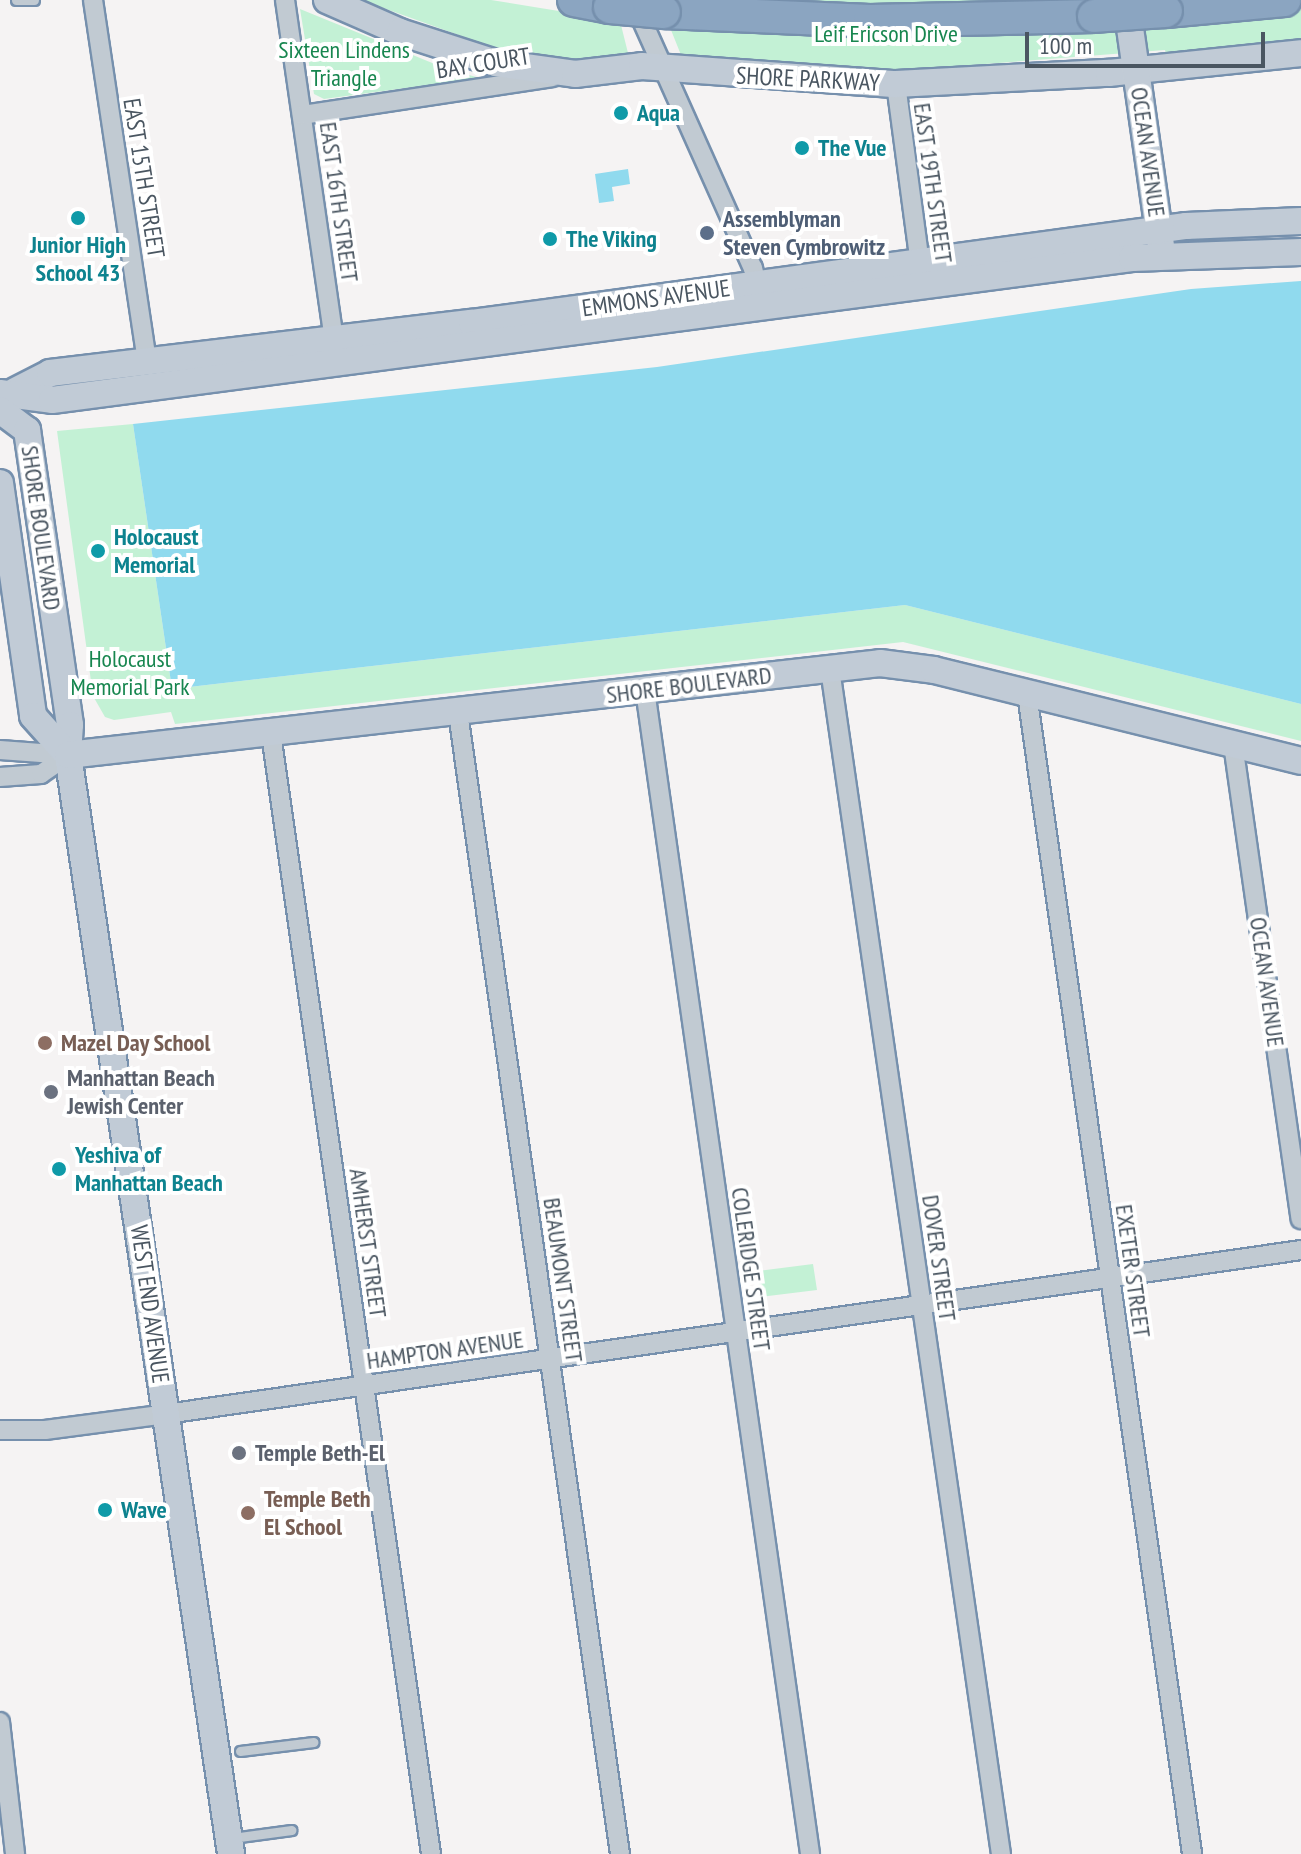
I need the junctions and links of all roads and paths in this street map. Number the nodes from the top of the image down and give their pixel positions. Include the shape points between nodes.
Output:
1 (16, 0) edge
2 (34, 0) edge
3 (93, 0) edge
4 (285, 0) edge
5 (327, 0) edge
6 (574, 0) edge
7 (1126, 0) edge
8 (1284, 0) edge
9 (622, 4) edge
10 (1301, 53) edge
11 (664, 69) junction
12 (1136, 70) junction
13 (575, 74) junction
14 (896, 84) junction
15 (302, 115) junction
16 (1301, 221) edge
17 (1159, 230) junction
18 (1301, 252) edge
19 (1163, 256) junction
20 (921, 276) junction
21 (759, 297) junction
22 (335, 352) junction
23 (147, 362) junction
24 (5, 398) edge
25 (0, 483) edge
26 (830, 669) junction
27 (645, 690) junction
28 (1027, 694) junction
29 (458, 713) junction
30 (271, 734) junction
31 (1233, 744) junction
32 (0, 750) edge
33 (68, 755) junction
34 (1301, 761) edge
35 (0, 777) edge
36 (1301, 1219) edge
37 (1301, 1250) edge
38 (1110, 1278) junction
39 (922, 1305) junction
40 (736, 1332) junction
41 (550, 1359) junction
42 (364, 1386) junction
43 (166, 1414) junction
44 (0, 1430) edge
45 (0, 1722) edge
46 (313, 1742) dead end
47 (240, 1751) dead end
48 (291, 1830) dead end
49 (230, 1846) edge
50 (15, 1854) edge
51 (431, 1854) edge
52 (620, 1854) edge
53 (810, 1854) edge
54 (1001, 1854) edge
55 (1192, 1854) edge

1 - 2 lane
3 - 23 street, EAST 15TH STREET
4 - 15 street, EAST 16TH STREET
5 - 13 main road, SHORE PARKWAY via 400,32 496,63
6 - 9 highway
7 - 12 main road, OCEAN AVENUE
8 - 9 highway, bridge via 1094,16 870,21 664,12
9 - 11 street
10 - 12 main road, SHORE PARKWAY
11 - 13 main road, SHORE PARKWAY via 642,66
11 - 14 main road, SHORE PARKWAY
11 - 21 street
12 - 14 main road, SHORE PARKWAY
12 - 17 main road, OCEAN AVENUE
13 - 15 street, BAY COURT
14 - 20 street, EAST 19TH STREET
15 - 22 street, EAST 16TH STREET
16 - 17 main road, EMMONS AVENUE
17 - 19 main road, OCEAN AVENUE
17 - 20 main road, EMMONS AVENUE
18 - 19 main road, EMMONS AVENUE
19 - 20 main road, EMMONS AVENUE
20 - 21 main road, EMMONS AVENUE
21 - 22 main road, EMMONS AVENUE
22 - 23 main road, EMMONS AVENUE
22 - 24 main road, EMMONS AVENUE via 52,400
23 - 24 main road, EMMONS AVENUE via 50,373
24 - 33 main road, SHORE BOULEVARD via 27,430 70,725
25 - 33 main road, SHORE BOULEVARD via 33,716
26 - 27 main road, SHORE BOULEVARD
26 - 28 main road, SHORE BOULEVARD via 906,665
26 - 39 street, DOVER STREET
27 - 29 main road, SHORE BOULEVARD
27 - 40 street, COLERIDGE STREET
28 - 31 main road, SHORE BOULEVARD
28 - 38 street, EXETER STREET
29 - 30 main road, SHORE BOULEVARD
29 - 41 street, BEAUMONT STREET
30 - 33 main road, SHORE BOULEVARD
30 - 42 street, AMHERST STREET
31 - 34 main road, SHORE BOULEVARD
31 - 36 street, OCEAN AVENUE
32 - 33 street
33 - 35 street via 41,774
33 - 43 main road, WEST END AVENUE
37 - 38 street, HAMPTON AVENUE
38 - 39 street, HAMPTON AVENUE
38 - 55 street, EXETER STREET
39 - 40 street, HAMPTON AVENUE
39 - 54 street, DOVER STREET
40 - 41 street, HAMPTON AVENUE
40 - 53 street, COLERIDGE STREET
41 - 42 street, HAMPTON AVENUE
41 - 52 street, BEAUMONT STREET
42 - 43 street, HAMPTON AVENUE
42 - 51 street, AMHERST STREET
43 - 44 street, HAMPTON AVENUE via 45,1430
43 - 49 main road, WEST END AVENUE
45 - 50 street
46 - 47 lane
48 - 49 lane

